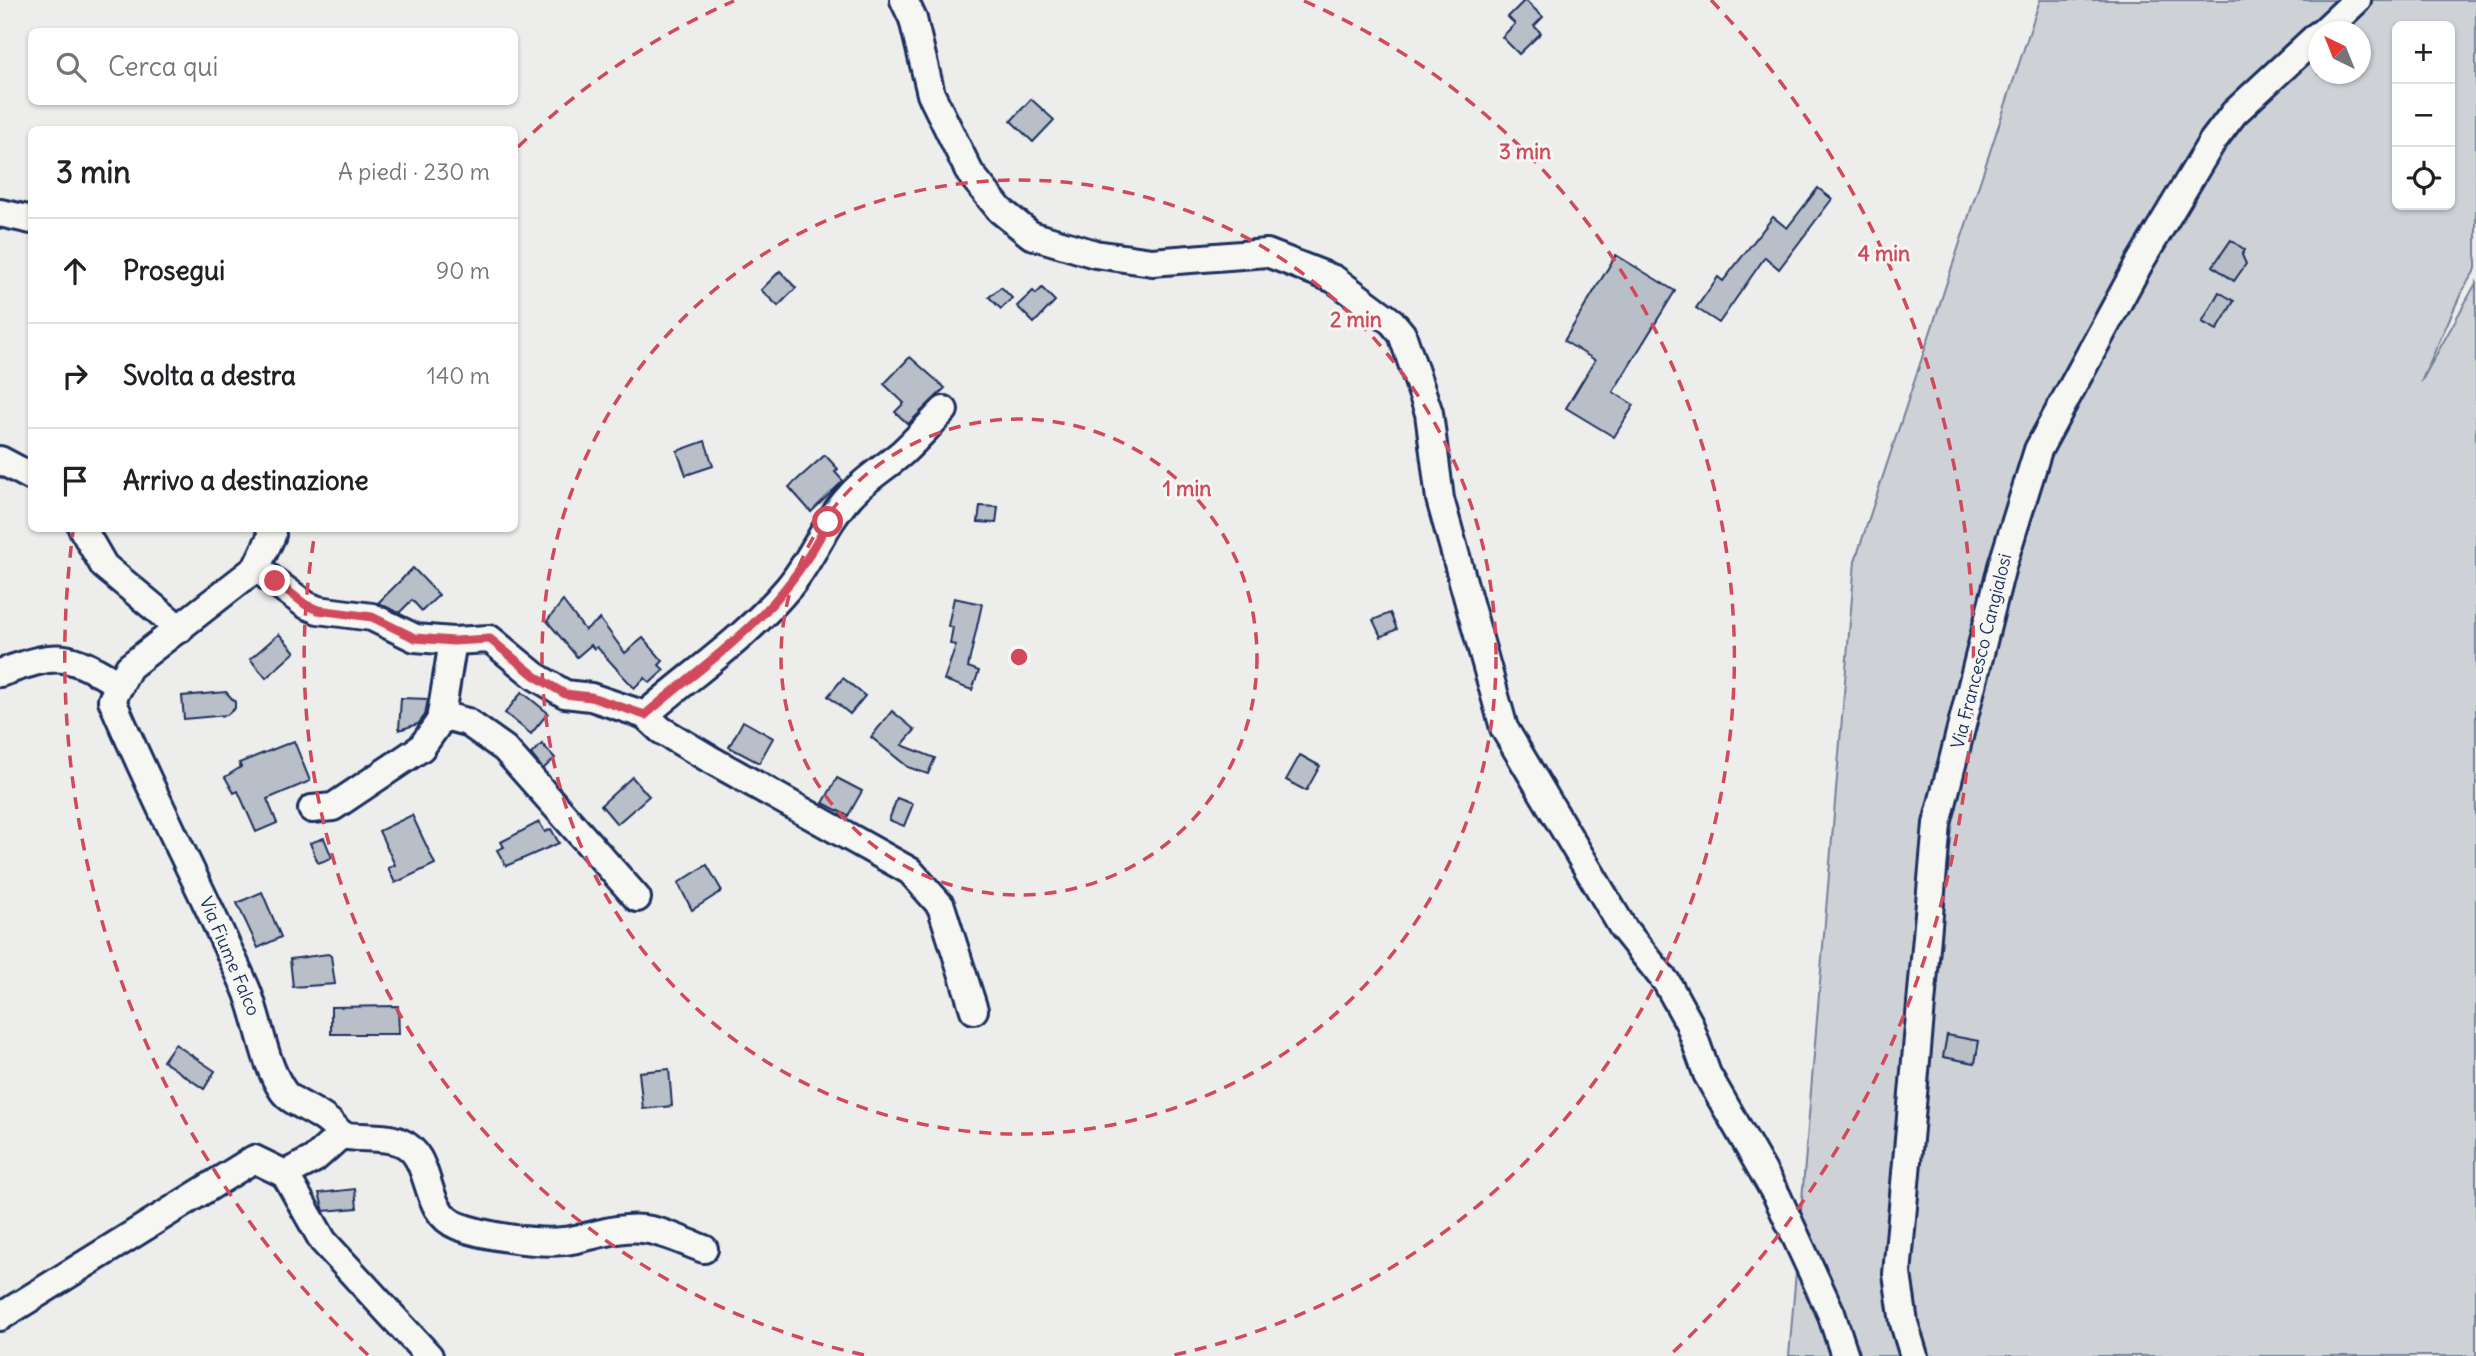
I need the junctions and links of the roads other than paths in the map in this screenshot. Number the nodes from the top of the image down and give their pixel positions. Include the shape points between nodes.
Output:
1 (904, 0) edge
2 (2357, 0) edge
3 (2335, 21) edge
4 (2308, 45) edge
5 (0, 213) edge
6 (28, 219) edge
7 (944, 410) dead end
8 (0, 460) edge
9 (28, 475) edge
10 (84, 532) edge
11 (271, 532) edge
12 (256, 568) junction
13 (180, 629) junction
14 (453, 641) junction
15 (0, 673) edge
16 (120, 685) junction
17 (441, 715) junction
18 (645, 715) junction
19 (312, 809) dead end
20 (637, 898) dead end
21 (974, 1010) dead end
22 (341, 1135) junction
23 (285, 1174) junction
24 (704, 1249) dead end
25 (0, 1317) edge
26 (429, 1356) edge
27 (1845, 1356) edge
28 (1914, 1356) edge

1 - 27 street via 931,94 964,162 1000,210 1031,235 1095,254 1152,262 1267,253 1334,279 1402,334 1429,413 1440,499 1504,729 1623,928 1667,984 1689,1023 1707,1074 1788,1219 1831,1313
2 - 3 street
4 - 28 street, Via Francesco Cangialosi via 2234,113 2140,262 2038,450 2002,566 1937,824 1897,1274
5 - 6 street
7 - 18 street via 851,495 766,614
8 - 9 street
10 - 13 street via 104,566
11 - 12 street
12 - 13 street
12 - 14 street via 318,610 372,617 415,638
13 - 16 street via 129,667
14 - 17 street
14 - 18 street via 490,639 565,694 591,697
15 - 16 street via 46,657 61,657 91,667
16 - 22 street, Via Fiume Falco via 112,700 256,1012 266,1056 284,1094 331,1120
17 - 19 street via 421,748 333,807
17 - 20 street via 467,722 505,749
18 - 21 street via 708,758 910,871 941,906
22 - 23 street via 314,1159
22 - 24 street via 400,1142 423,1172 436,1210 460,1227 563,1241 642,1228
23 - 25 street via 254,1159
23 - 26 street via 323,1241

